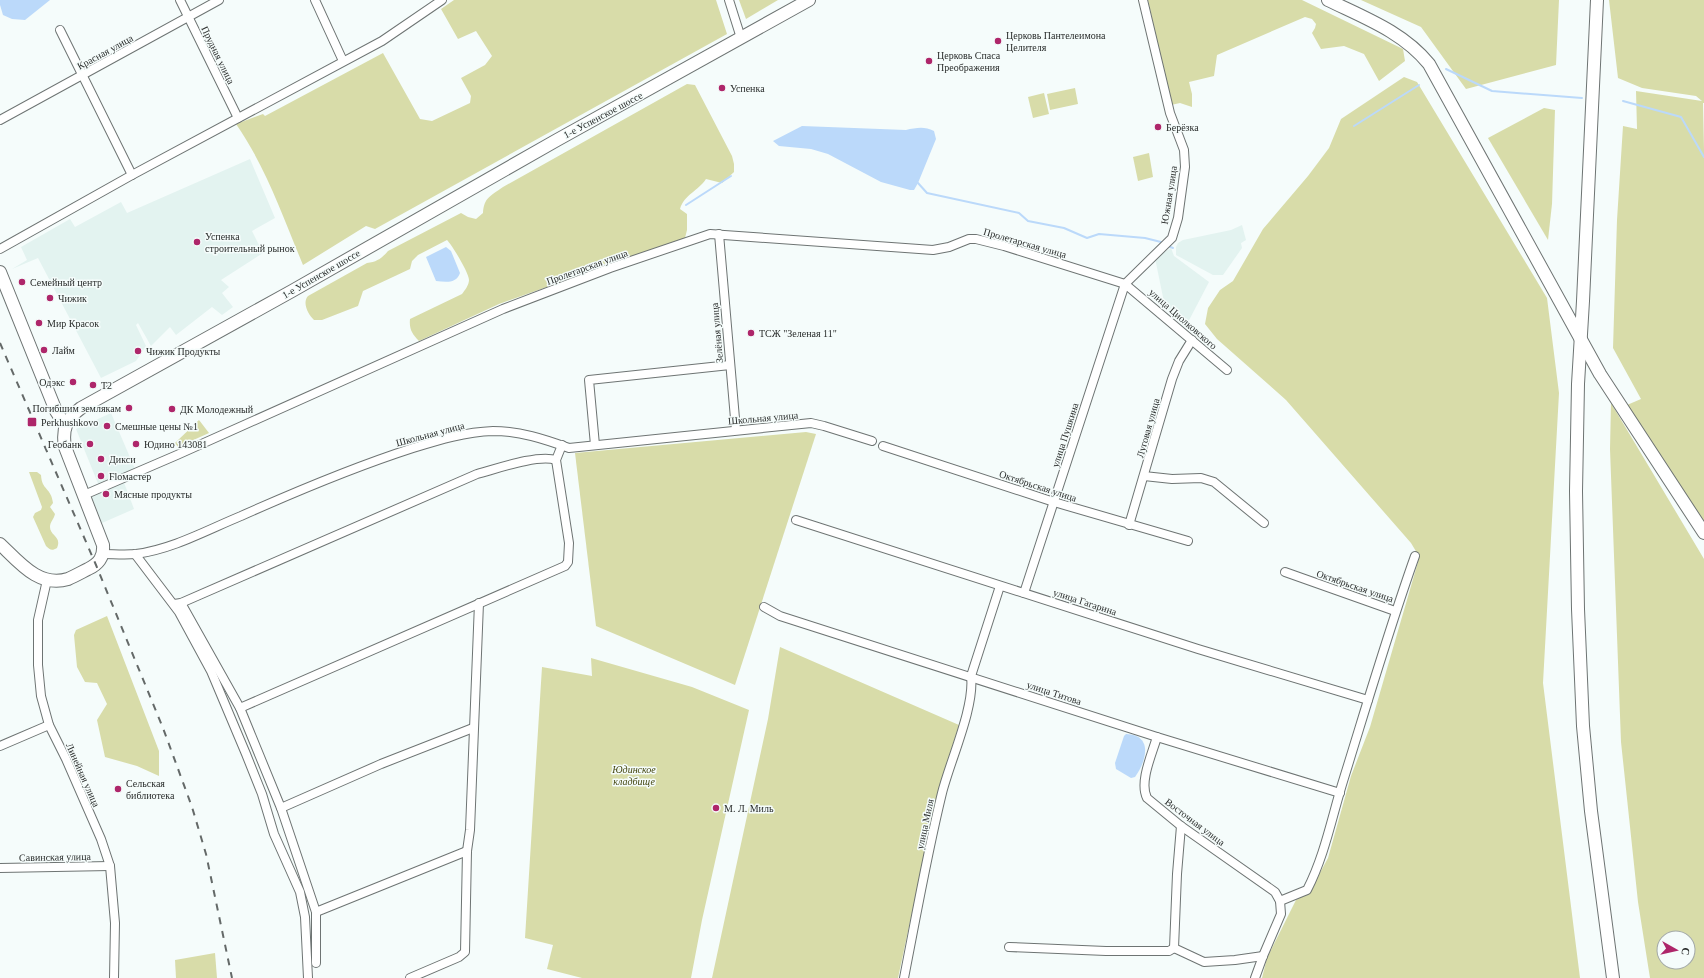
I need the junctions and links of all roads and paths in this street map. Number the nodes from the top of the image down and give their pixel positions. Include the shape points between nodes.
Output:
1 (180, 0) edge
2 (219, 0) edge
3 (315, 0) edge
4 (442, 0) edge
5 (729, 0) edge
6 (809, 0) edge
7 (1143, 0) edge
8 (1328, 0) edge
9 (1597, 0) edge
10 (188, 17) junction
11 (60, 30) dead end
12 (741, 38) junction
13 (343, 61) junction
14 (82, 76) junction
15 (238, 118) junction
16 (0, 120) edge
17 (132, 175) junction
18 (718, 234) junction
19 (0, 249) edge
20 (0, 272) edge
21 (1125, 284) junction
22 (1583, 301) junction
23 (1561, 303) junction
24 (1580, 338) junction
25 (1192, 340) junction
26 (730, 365) junction
27 (1227, 370) dead end
28 (1600, 374) junction
29 (1578, 377) junction
30 (65, 425) junction
31 (736, 430) junction
32 (872, 441) dead end
33 (562, 445) junction
34 (595, 445) junction
35 (883, 446) dead end
36 (556, 460) junction
37 (1144, 476) junction
38 (84, 494) junction
39 (1054, 502) junction
40 (796, 520) dead end
41 (1264, 523) dead end
42 (1129, 525) junction
43 (1704, 533) edge
44 (1188, 541) dead end
45 (0, 544) edge
46 (103, 554) junction
47 (135, 554) junction
48 (1414, 556) dead end
49 (1285, 572) dead end
50 (47, 580) junction
51 (1000, 586) junction
52 (1024, 593) junction
53 (178, 603) junction
54 (479, 603) junction
55 (764, 607) dead end
56 (1395, 611) junction
57 (971, 676) junction
58 (1368, 700) junction
59 (240, 708) junction
60 (49, 725) junction
61 (473, 728) junction
62 (1157, 737) junction
63 (0, 746) edge
64 (1340, 792) junction
65 (281, 808) junction
66 (1181, 826) junction
67 (467, 851) junction
68 (110, 866) junction
69 (0, 868) edge
70 (1280, 902) junction
71 (316, 912) junction
72 (1009, 947) dead end
73 (1174, 948) junction
74 (1263, 956) junction
75 (316, 963) dead end
76 (114, 978) edge
77 (308, 978) edge
78 (410, 978) edge
79 (904, 978) edge
80 (1255, 978) edge
81 (1613, 978) edge

1 - 10 street, Прудная улица
2 - 10 street, Красная улица
3 - 13 street
4 - 13 street via 382,41
5 - 12 street
6 - 12 main road, 1-е Успенское шоссе
7 - 21 street, Южная улица via 1170,113 1184,150 1185,167 1178,218 1172,238
8 - 23 main road via 1398,35 1429,64
9 - 22 main road
10 - 14 street, Красная улица
10 - 15 street, Прудная улица
11 - 14 street
12 - 30 main road, 1-е Успенское шоссе via 81,408
13 - 15 street
14 - 16 street, Красная улица
14 - 17 street
15 - 17 street
17 - 19 street
18 - 21 street, Пролетарская улица via 933,250 976,239
18 - 26 street, Зелёная улица
18 - 38 street, Пролетарская улица via 710,234 610,268 503,309
20 - 30 main road via 56,411
21 - 25 street, улица Циолковского
21 - 39 street, улица Пушкина
22 - 23 main road via 1572,308
22 - 24 main road
23 - 24 main road
24 - 28 main road
24 - 29 main road
25 - 27 street, улица Циолковского
25 - 37 street, Луговая улица via 1179,361 1172,380
26 - 31 street, Зелёная улица
26 - 34 street via 589,380
28 - 29 main road via 1588,370
28 - 43 main road
29 - 81 main road via 1578,609 1584,726 1591,812
30 - 38 main road via 65,447
31 - 32 street, Школьная улица via 811,423
31 - 34 street, Школьная улица
33 - 34 street, Школьная улица via 569,448
33 - 36 street
33 - 47 street, Школьная улица via 515,432 472,432 448,437 308,486 170,547
35 - 39 street, Октябрьская улица
36 - 53 street via 550,458 512,464 477,474
36 - 54 street via 569,543 568,562 565,566
37 - 41 street via 1172,480 1202,478 1214,482
37 - 42 street, Луговая улица
38 - 46 main road via 103,545
39 - 42 street, Октябрьская улица
39 - 52 street, улица Пушкина
40 - 51 street, улица Гагарина
42 - 44 street, Октябрьская улица
45 - 50 main road via 30,572
46 - 47 street, Школьная улица
46 - 50 main road via 96,565 70,578
47 - 53 street
48 - 56 street
49 - 56 street, Октябрьская улица
50 - 60 street, Линейная улица via 38,620 38,666 41,696
51 - 52 street, улица Гагарина
51 - 57 street
52 - 58 street, улица Гагарина
53 - 59 street
53 - 77 street via 211,671 249,761 274,834 300,892 305,917
54 - 59 street
54 - 61 street
55 - 57 street, улица Титова via 780,616
56 - 58 street
57 - 62 street, улица Титова
57 - 79 street, улица Миля via 968,710 942,793
58 - 64 street
59 - 65 street
60 - 63 street
60 - 68 street, Линейная улица via 98,832
61 - 65 street via 381,764
61 - 67 street
62 - 64 street, улица Титова
62 - 66 street, Восточная улица via 1144,781 1144,792 1152,803
64 - 70 street via 1322,858 1307,890
65 - 71 street
66 - 70 street, Восточная улица via 1275,892
66 - 73 street
67 - 71 street
67 - 78 street via 465,952
68 - 69 street, Савинская улица
68 - 76 street, Линейная улица via 115,923
70 - 74 street via 1281,914
71 - 75 street
72 - 73 street via 1169,951
73 - 74 street via 1204,962
74 - 80 street

